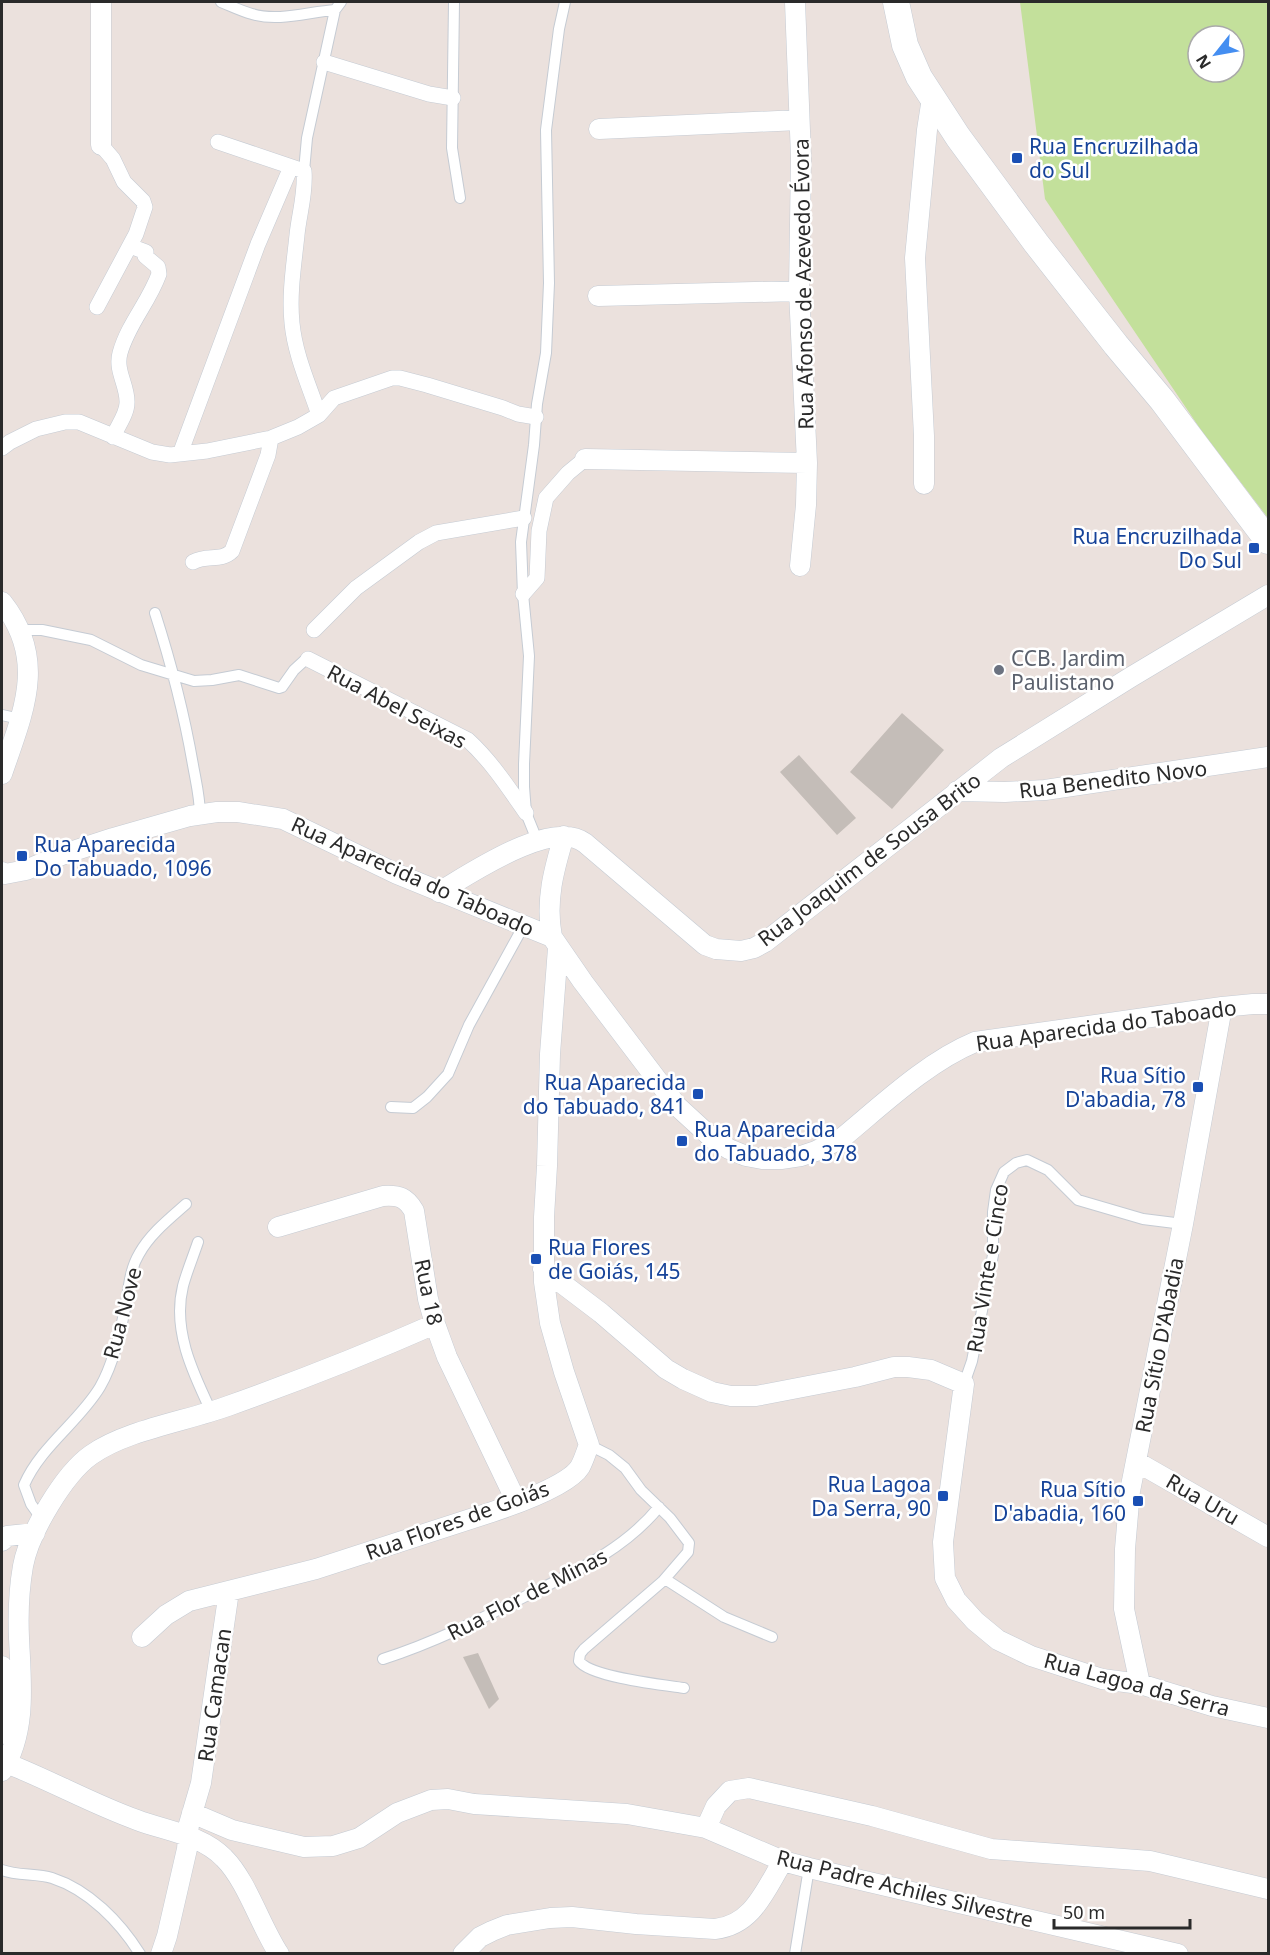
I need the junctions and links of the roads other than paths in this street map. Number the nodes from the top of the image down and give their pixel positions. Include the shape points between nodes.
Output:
1 (101, 2) edge
2 (454, 2) edge
3 (565, 2) edge
4 (795, 2) edge
5 (896, 2) edge
6 (227, 3) edge
7 (320, 6) edge
8 (338, 6) edge
9 (324, 62) junction
10 (453, 98) junction
11 (932, 98) junction
12 (799, 120) junction
13 (599, 129) dead end
14 (218, 142) dead end
15 (101, 145) joint
16 (297, 169) junction
17 (460, 198) dead end
18 (130, 246) junction
19 (799, 291) junction
20 (598, 296) dead end
21 (97, 307) dead end
22 (319, 415) junction
23 (536, 417) junction
24 (113, 437) junction
25 (271, 438) junction
26 (2, 448) edge
27 (180, 454) junction
28 (585, 459) joint
29 (807, 462) junction
30 (924, 484) dead end
31 (524, 518) junction
32 (1269, 541) edge
33 (193, 562) dead end
34 (800, 566) dead end
35 (523, 594) junction
36 (1269, 595) edge
37 (2, 603) edge
38 (155, 613) dead end
39 (20, 630) junction
40 (314, 630) dead end
41 (308, 659) joint
42 (174, 675) junction
43 (11, 717) edge
44 (1269, 757) edge
45 (2, 774) edge
46 (957, 791) junction
47 (526, 813) junction
48 (200, 815) junction
49 (564, 836) junction
50 (537, 840) junction
51 (3, 875) edge
52 (439, 892) junction
53 (524, 926) junction
54 (555, 942) junction
55 (1269, 1004) edge
56 (1222, 1007) junction
57 (391, 1107) dead end
58 (186, 1204) dead end
59 (1183, 1224) junction
60 (278, 1227) dead end
61 (198, 1242) dead end
62 (543, 1269) junction
63 (435, 1324) junction
64 (964, 1384) junction
65 (211, 1412) junction
66 (589, 1444) junction
67 (1137, 1462) junction
68 (517, 1503) junction
69 (658, 1507) junction
70 (38, 1526) junction
71 (1269, 1537) edge
72 (2, 1541) edge
73 (665, 1579) junction
74 (229, 1591) junction
75 (142, 1637) dead end
76 (772, 1637) dead end
77 (383, 1659) dead end
78 (2, 1666) edge
79 (1140, 1684) junction
80 (684, 1688) dead end
81 (1269, 1718) edge
82 (15, 1738) junction
83 (3, 1769) edge
84 (195, 1806) junction
85 (706, 1828) junction
86 (188, 1836) junction
87 (783, 1861) junction
88 (809, 1868) junction
89 (2, 1870) edge
90 (1269, 1888) edge
91 (140, 1953) edge
92 (161, 1953) edge
93 (279, 1953) edge
94 (463, 1953) edge
95 (795, 1953) edge
96 (1178, 1953) edge

1 - 15 street
2 - 10 lane
3 - 23 lane via 546,130 548,334
4 - 12 street, Rua Afonso de Azevedo Évora
5 - 11 street via 905,45
6 - 7 lane via 266,16 291,16
7 - 8 lane
8 - 9 lane
9 - 10 street
9 - 16 lane
10 - 17 lane via 452,148
11 - 30 street via 915,258
11 - 32 street via 1036,243
12 - 13 street
12 - 19 street, Rua Afonso de Azevedo Évora
14 - 16 street
15 - 18 street via 124,182 144,204
16 - 22 street via 305,180 294,263 292,323 299,359
16 - 27 street via 258,244
18 - 21 street
18 - 24 street via 146,252 159,274 119,355 128,404
19 - 20 street
19 - 29 street, Rua Afonso de Azevedo Évora
22 - 23 street via 342,394 400,378
22 - 25 street
23 - 31 lane
24 - 26 street via 79,422 65,422 36,429
24 - 27 street via 152,452
25 - 27 street
25 - 33 street via 232,551 225,557
28 - 29 street
28 - 35 street via 546,498 539,531 537,578
29 - 34 street, Rua Afonso de Azevedo Évora
31 - 35 lane
31 - 40 street via 436,533 419,542 356,588
35 - 47 lane via 529,656
36 - 46 street, Rua Joaquim de Sousa Brito via 1037,735
37 - 39 street
38 - 42 lane
39 - 42 lane via 42,630 92,640 134,662
39 - 43 street via 29,676 25,706
41 - 42 lane via 279,688 239,675 194,681
41 - 47 street, Rua Abel Seixas via 468,740
42 - 48 lane via 190,744
43 - 45 street
44 - 46 street, Rua Benedito Novo via 1045,790
46 - 49 street, Rua Joaquim de Sousa Brito via 765,942 741,951 716,950 705,945 585,843
47 - 50 lane
48 - 51 street, Rua Aparecida do Taboado via 113,838
48 - 52 street, Rua Aparecida do Taboado via 238,812 284,819
49 - 50 street
49 - 54 street via 549,894
50 - 52 street
52 - 53 street, Rua Aparecida do Taboado
53 - 54 street, Rua Aparecida do Taboado
53 - 57 lane via 469,1025 448,1074 413,1108
54 - 56 street, Rua Aparecida do Taboado via 677,1106 729,1149 762,1159 801,1156 842,1138 932,1066 975,1042
54 - 62 street
55 - 56 street, Rua Aparecida do Taboado
56 - 59 street, Rua Sítio D'Abadia
58 - 70 lane, Rua Nove via 152,1235 138,1256 120,1335 102,1384 88,1406 30,1471 24,1485
59 - 64 lane, Rua Vinte e Cinco via 1143,1219 1078,1200 1048,1170 1027,1160 1016,1162 1004,1172 996,1190 993,1255
59 - 67 street, Rua Sítio D'Abadia
60 - 63 street, Rua 18 via 383,1196 404,1198 414,1211
61 - 65 lane via 183,1287 181,1329 190,1363
62 - 64 street via 666,1368 712,1392 756,1396 908,1366 931,1370
62 - 66 street via 547,1308
63 - 65 street via 325,1371
63 - 68 street, Rua 18
64 - 79 street, Rua Lagoa da Serra via 943,1542 945,1578 956,1600 998,1640 1031,1656 1102,1679
65 - 70 street via 105,1446 88,1457 64,1484
66 - 68 street, Rua Flores de Goiás via 579,1468 564,1481
66 - 69 lane via 625,1468
67 - 71 street, Rua Uru
67 - 79 street, Rua Sítio D'Abadia via 1130,1491 1124,1609
68 - 74 street, Rua Flores de Goiás via 316,1569
69 - 73 lane via 689,1543 688,1552
69 - 77 lane, Rua Flor de Minas via 635,1533 576,1572 448,1635
70 - 72 street
70 - 82 street via 23,1563 19,1637 22,1700
73 - 76 lane via 724,1617
73 - 80 lane via 585,1649 579,1661 590,1670 613,1676
74 - 75 street, Rua Flores de Goiás via 189,1601
74 - 84 street, Rua Camacan
78 - 82 street via 6,1730
79 - 81 street, Rua Lagoa da Serra
82 - 83 street
83 - 86 street
84 - 85 street, Rua Padre Achiles Silvestre via 232,1830 304,1847 333,1846 359,1838 397,1813 431,1800 448,1799 627,1814
84 - 86 street, Rua Camacan
85 - 87 street, Rua Padre Achiles Silvestre
85 - 90 street via 716,1806 730,1791 749,1788 991,1849 1150,1861
86 - 92 street, Rua Camacan
86 - 93 street via 213,1848 236,1872
87 - 88 street, Rua Padre Achiles Silvestre
87 - 94 street via 751,1912 726,1928 550,1918 492,1931
88 - 95 lane
88 - 96 street, Rua Padre Achiles Silvestre
89 - 91 lane via 52,1878 90,1899 120,1926

